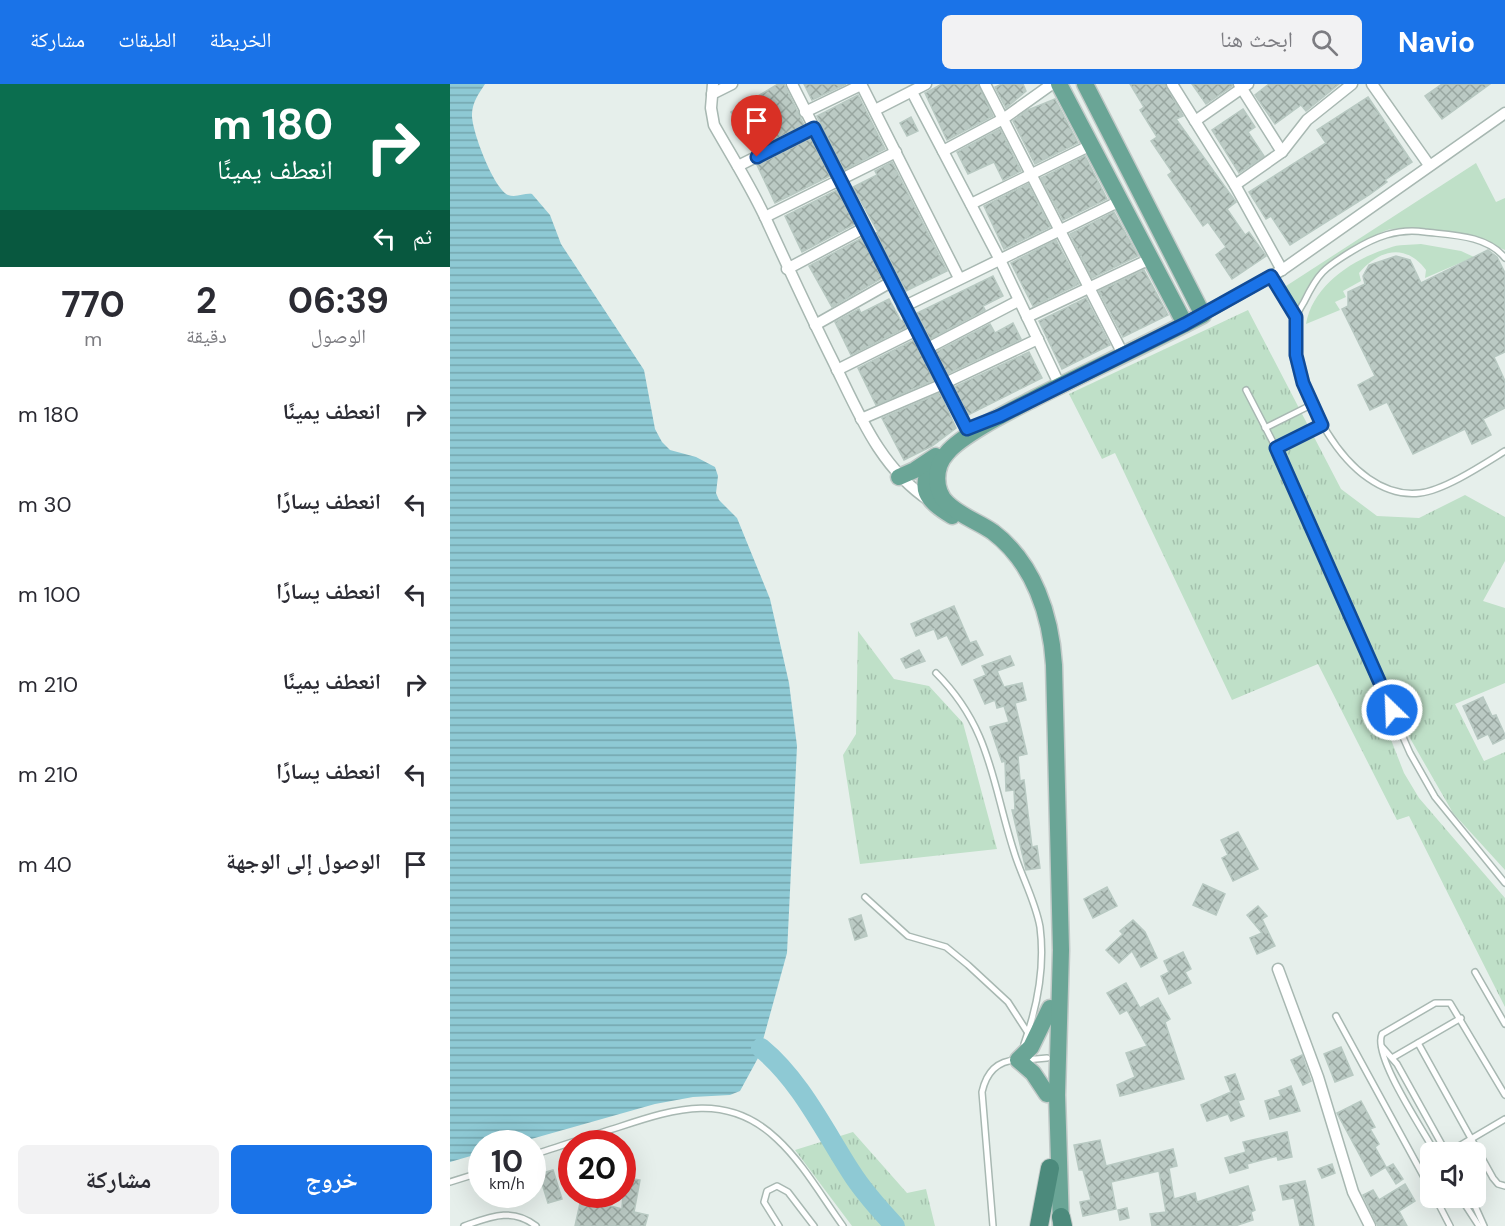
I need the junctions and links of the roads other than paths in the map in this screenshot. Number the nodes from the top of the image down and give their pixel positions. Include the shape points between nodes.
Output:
1 (732, 84) edge
2 (792, 84) edge
3 (861, 84) edge
4 (926, 84) edge
5 (985, 84) edge
6 (1052, 84) edge
7 (1059, 84) edge
8 (1085, 84) edge
9 (1172, 84) edge
10 (1352, 84) edge
11 (1372, 84) edge
12 (1243, 86) edge
13 (713, 89) edge
14 (912, 92) junction
15 (875, 110) junction
16 (805, 112) junction
17 (1505, 113) edge
18 (1003, 119) junction
19 (1195, 121) junction
20 (814, 128) junction
21 (1090, 145) junction
22 (943, 151) junction
23 (896, 152) junction
24 (1282, 152) junction
25 (1429, 165) junction
26 (738, 166) junction
27 (1031, 173) junction
28 (838, 179) junction
29 (1236, 185) junction
30 (1120, 201) junction
31 (971, 204) junction
32 (765, 217) junction
33 (864, 228) junction
34 (1061, 231) junction
35 (1505, 258) edge
36 (1150, 259) junction
37 (1000, 260) junction
38 (787, 269) junction
39 (1282, 270) junction
40 (1271, 276) junction
41 (959, 278) junction
42 (891, 282) junction
43 (1090, 287) junction
44 (1018, 301) junction
45 (903, 307) junction
46 (1203, 315) junction
47 (1027, 317) junction
48 (1296, 317) junction
49 (1185, 324) junction
50 (815, 325) junction
51 (917, 330) junction
52 (1038, 339) junction
53 (926, 349) junction
54 (1123, 354) junction
55 (837, 369) junction
56 (943, 384) junction
57 (1060, 386) junction
58 (1246, 390) dead end
59 (1311, 405) junction
60 (1000, 416) junction
61 (861, 419) junction
62 (1322, 425) junction
63 (1265, 428) junction
64 (967, 429) junction
65 (1276, 448) junction
66 (1505, 451) edge
67 (936, 455) junction
68 (899, 477) junction
69 (939, 504) junction
70 (936, 673) dead end
71 (1505, 883) edge
72 (865, 897) dead end
73 (1278, 969) dead end
74 (1475, 972) dead end
75 (1050, 1008) junction
76 (1336, 1016) dead end
77 (1461, 1018) junction
78 (1505, 1024) edge
79 (1028, 1033) junction
80 (1418, 1043) junction
81 (1382, 1047) junction
82 (1047, 1058) junction
83 (1393, 1058) junction
84 (1018, 1060) junction
85 (1385, 1062) junction
86 (1047, 1094) junction
87 (1505, 1095) edge
88 (1505, 1119) edge
89 (1472, 1139) junction
90 (1429, 1142) edge
91 (1442, 1142) edge
92 (1466, 1142) edge
93 (546, 1151) edge
94 (1050, 1168) junction
95 (1420, 1170) edge
96 (468, 1176) edge
97 (450, 1182) edge
98 (1505, 1186) edge
99 (1441, 1208) edge
100 (1467, 1208) edge
101 (1476, 1208) edge
102 (1059, 1224) edge
103 (464, 1226) edge
104 (536, 1226) edge
105 (779, 1226) edge
106 (814, 1226) edge
107 (843, 1226) edge
108 (993, 1226) edge
109 (1039, 1226) edge
110 (1370, 1226) edge
111 (1450, 1226) edge
112 (1479, 1226) edge
113 (1484, 1226) edge

1 - 13 street
2 - 16 street
3 - 15 street
3 - 16 street
4 - 14 street
5 - 18 street
6 - 18 street
7 - 21 main road
8 - 46 main road
9 - 19 street
10 - 24 street via 1307,120
11 - 25 street
12 - 19 street
12 - 24 street
13 - 26 street via 714,125
14 - 15 street
14 - 22 street
15 - 23 street
16 - 20 street
17 - 25 street
18 - 22 street
18 - 27 street
19 - 29 street
20 - 26 street
20 - 28 street
21 - 27 street
21 - 30 main road
22 - 31 street
23 - 28 street
23 - 41 street
24 - 29 street
25 - 39 street
26 - 32 street
27 - 31 street
27 - 34 street
28 - 32 street
28 - 33 street
29 - 39 street
30 - 34 street
30 - 36 main road
31 - 37 street
32 - 38 street
33 - 38 street
33 - 42 street
34 - 37 street
34 - 43 street
35 - 48 lane via 1491,246 1468,238 1411,230 1376,236 1317,275
36 - 43 street
36 - 49 main road
37 - 41 street
37 - 44 street
38 - 50 street
39 - 40 street
40 - 46 street
40 - 48 lane
41 - 45 street
42 - 45 street
42 - 50 street
43 - 47 street
43 - 54 street
44 - 47 street
44 - 53 street
45 - 51 street
46 - 49 main road
47 - 52 street
48 - 59 lane via 1296,355
49 - 54 main road
50 - 55 street
51 - 53 street
51 - 55 street
52 - 56 street
52 - 57 street
53 - 56 street
54 - 57 main road
55 - 61 street
56 - 61 street
56 - 64 street
57 - 60 main road
58 - 63 lane
59 - 62 lane
59 - 63 lane
60 - 64 main road
60 - 69 main road via 943,458 937,481
61 - 68 street via 878,451
62 - 65 lane
62 - 66 lane via 1368,481 1405,493 1442,486
63 - 65 lane
64 - 67 main road
65 - 71 lane via 1410,753 1435,797
67 - 68 main road
67 - 69 main road via 925,486
68 - 69 street
69 - 75 main road via 1009,556 1032,594 1043,627 1054,948
69 - 102 main road via 996,535 1018,557 1041,599 1051,631 1061,950
70 - 79 lane via 961,702 981,735 1036,911 1040,971
72 - 79 lane via 908,936 945,947 969,965 1008,1002
73 - 110 street via 1318,1077 1353,1192
74 - 78 lane
75 - 82 main road
75 - 84 main road via 1030,1047
76 - 95 lane
77 - 80 lane
77 - 81 lane via 1453,1005 1439,1002 1382,1034
77 - 87 lane
79 - 84 lane
80 - 83 lane
80 - 89 lane
81 - 83 lane
81 - 85 lane
82 - 84 lane
82 - 86 main road
83 - 85 lane
83 - 91 lane
84 - 86 main road
84 - 108 lane via 996,1067 982,1092
85 - 90 lane
86 - 94 main road
88 - 89 lane
89 - 92 lane
89 - 98 lane via 1495,1181
93 - 107 lane via 674,1110 725,1110 759,1124 778,1139
94 - 102 main road
94 - 109 highway
96 - 97 lane
99 - 111 lane
100 - 112 lane
101 - 113 lane
103 - 104 lane via 506,1214 522,1217
105 - 106 lane via 764,1202 767,1191 777,1186 788,1192

